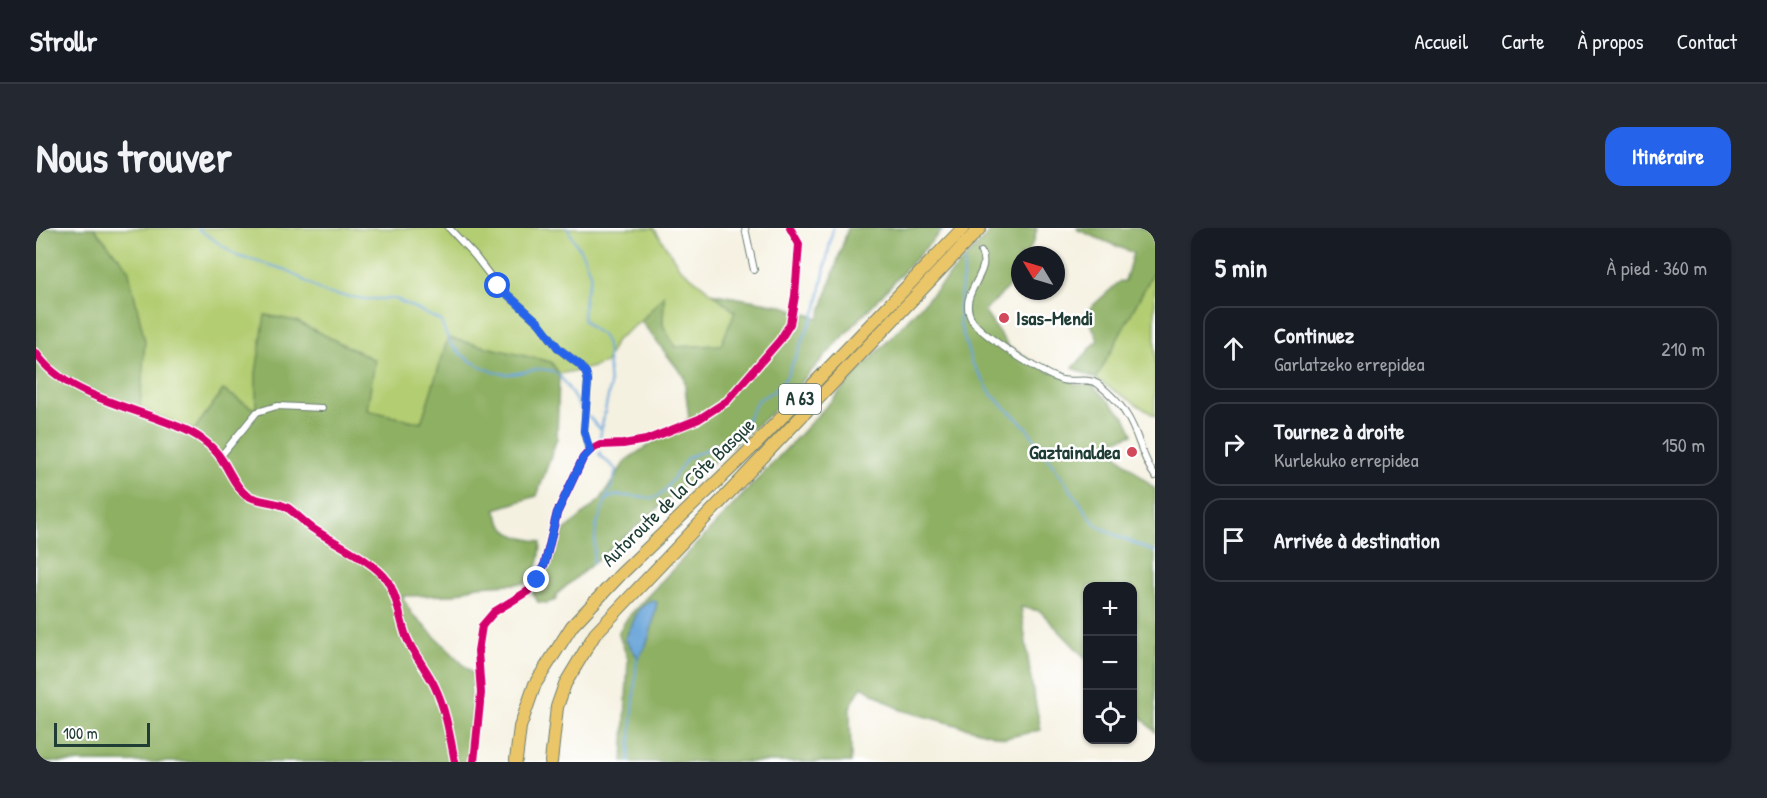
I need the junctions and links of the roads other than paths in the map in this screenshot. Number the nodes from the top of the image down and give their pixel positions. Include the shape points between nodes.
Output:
1 (449, 228) edge
2 (745, 228) edge
3 (790, 228) edge
4 (963, 228) edge
5 (980, 228) edge
6 (981, 252) dead end
7 (754, 270) dead end
8 (36, 353) edge
9 (322, 408) dead end
10 (590, 451) junction
11 (220, 457) junction
12 (1155, 476) edge
13 (516, 760) dead end
14 (455, 762) edge
15 (474, 762) edge
16 (551, 762) edge

1 - 10 street via 498,286 586,373 584,431
2 - 7 street
3 - 10 street via 799,244 790,324 727,401 699,419 646,441 600,445
4 - 13 highway, Autoroute de la Côte Basque / A 63 via 765,435 572,626 535,684 520,727
5 - 16 highway, Autoroute de la Côte Basque / A 63 via 595,634 565,684 557,707
6 - 12 street via 982,268 969,293 970,318 1007,349 1056,377 1089,380 1099,385 1125,412
8 - 11 street via 59,379 178,426 196,435
9 - 11 street via 277,406 258,412
10 - 15 street via 557,513 537,580 528,591 494,612 482,626
11 - 14 street via 245,494 285,506 386,579 411,648 436,688

